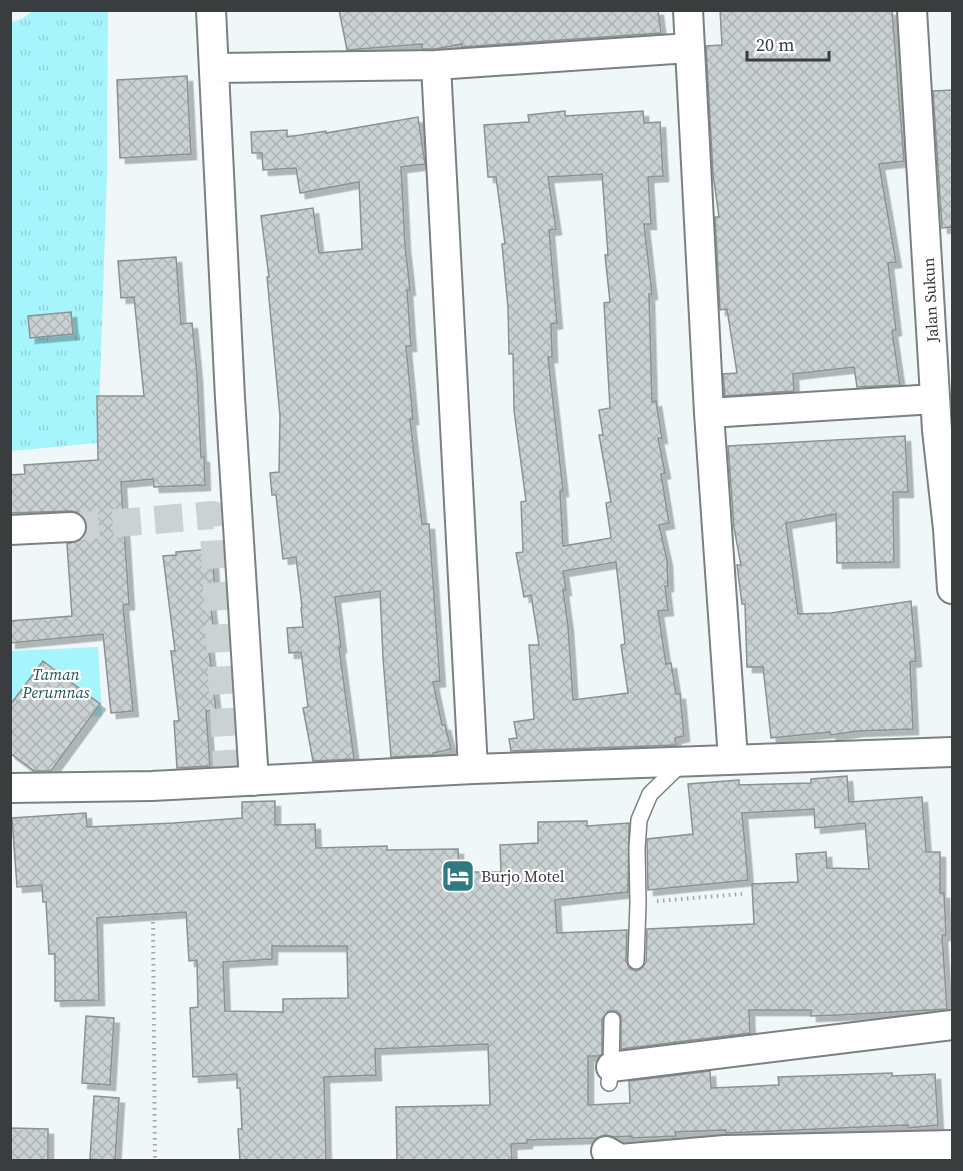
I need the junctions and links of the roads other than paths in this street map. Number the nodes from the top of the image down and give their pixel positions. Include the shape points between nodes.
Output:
1 (211, 10) edge
2 (688, 10) edge
3 (912, 10) edge
4 (689, 48) junction
5 (436, 65) junction
6 (215, 68) junction
7 (935, 399) junction
8 (709, 413) junction
9 (945, 430) edge
10 (70, 527) tunnel mouth
11 (10, 530) edge
12 (952, 590) edge
13 (952, 752) edge
14 (733, 759) junction
15 (685, 760) junction
16 (473, 769) junction
17 (254, 781) junction
18 (10, 788) edge
19 (636, 961) dead end
20 (612, 1020) dead end
21 (952, 1025) edge
22 (610, 1075) joint
23 (952, 1145) edge
24 (606, 1151) dead end
25 (725, 1155) edge

1 - 6 street
2 - 4 street
3 - 7 street, Jalan Sukun
4 - 5 street
4 - 8 street
5 - 6 street
5 - 16 street
6 - 17 street via 230,398
7 - 8 street
7 - 9 street, Jalan Sukun
8 - 14 street
9 - 12 street, Jalan Sukun
10 - 11 street
13 - 14 street
14 - 15 street
15 - 16 street
15 - 19 lane via 650,794 639,820
16 - 17 street
17 - 18 street
20 - 22 lane
21 - 22 street
23 - 25 street
24 - 25 street via 620,1159

